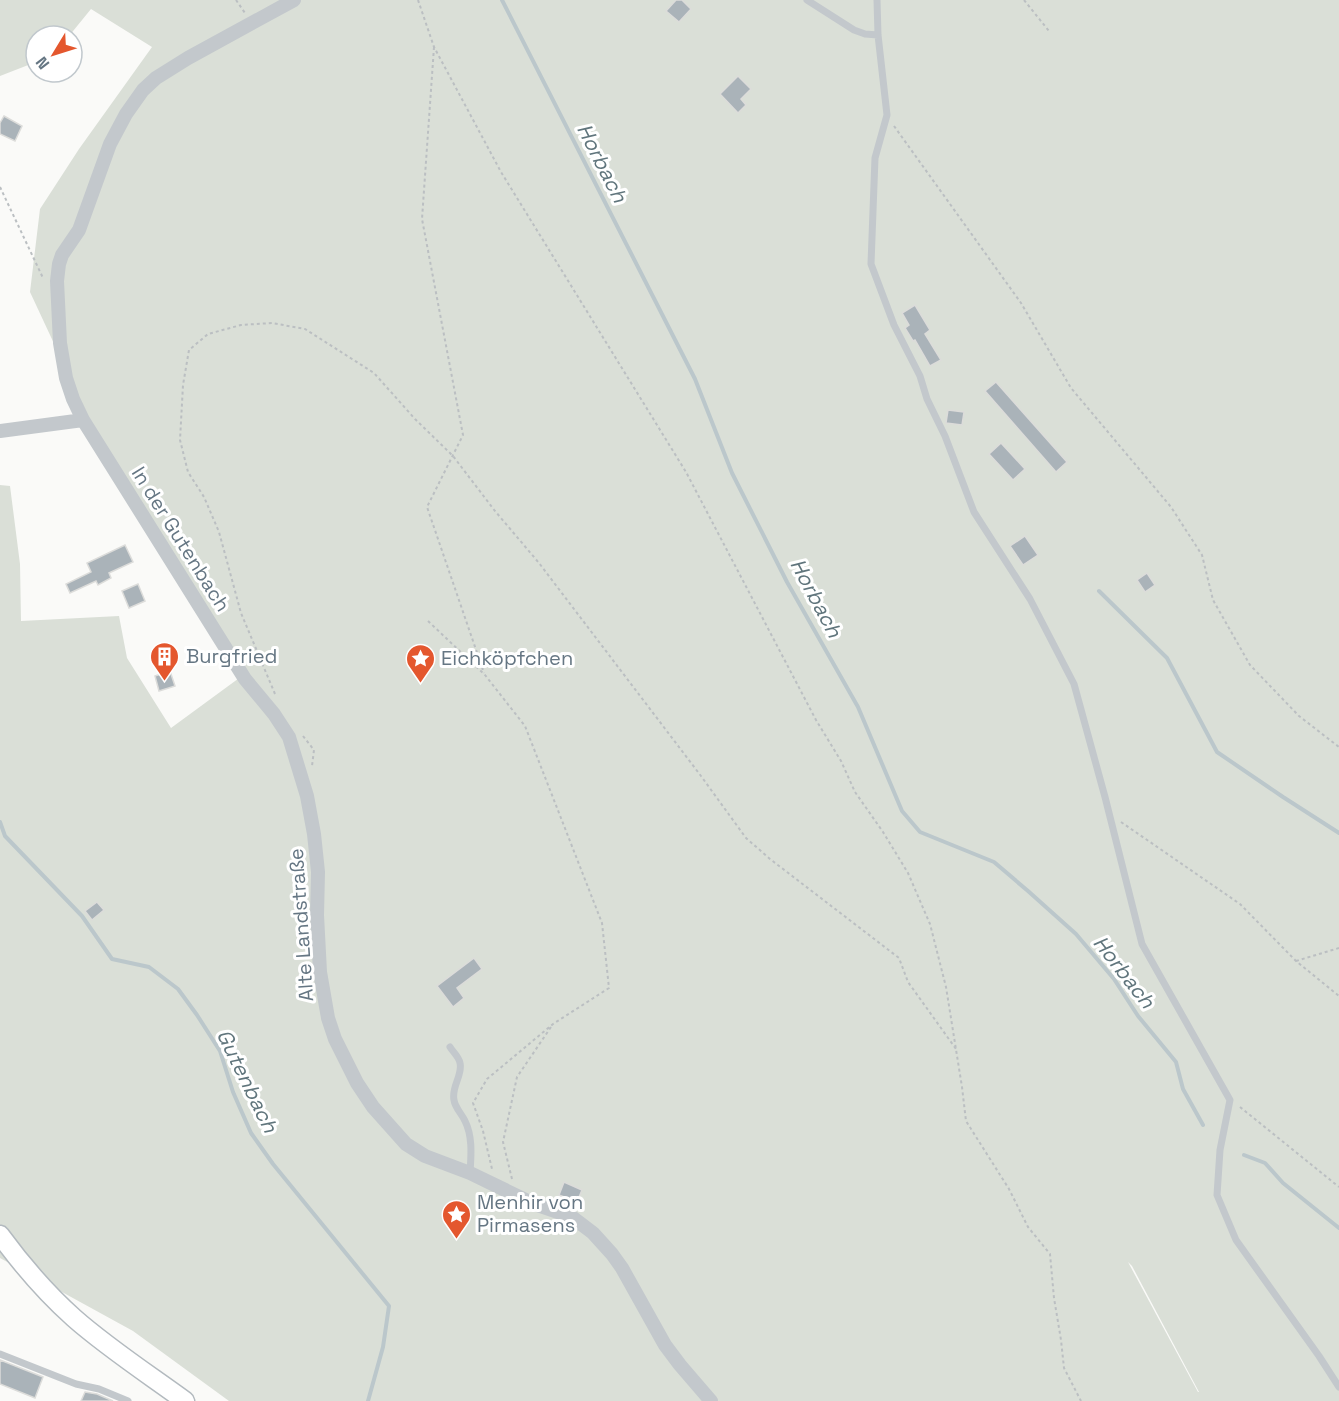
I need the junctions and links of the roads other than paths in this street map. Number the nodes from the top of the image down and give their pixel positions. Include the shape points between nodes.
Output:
1 (294, 0) edge
2 (807, 0) edge
3 (877, 0) edge
4 (878, 35) junction
5 (83, 420) junction
6 (0, 431) edge
7 (245, 679) joint
8 (450, 1047) dead end
9 (470, 1173) junction
10 (0, 1235) edge
11 (0, 1354) edge
12 (1339, 1387) edge
13 (128, 1401) edge
14 (185, 1401) edge
15 (711, 1401) edge

1 - 5 street, In der Gutenbach via 156,78 126,114 110,144 79,231 62,255 57,281 66,378
2 - 4 lane via 854,30
3 - 4 lane
4 - 12 lane via 887,116 875,158 871,264 974,512 1030,599 1074,684 1142,944 1230,1100 1220,1150 1217,1196 1236,1240
5 - 6 street
5 - 7 street, In der Gutenbach
7 - 9 street, Alte Landstraße via 289,737 307,796 318,872 320,972 335,1039 373,1107 406,1144 425,1156
8 - 9 lane via 460,1062 454,1100 469,1132
9 - 15 street, Alte Landstraße via 534,1204 572,1217 593,1233 622,1268 665,1345
10 - 14 main road via 54,1300 75,1319
11 - 13 lane

